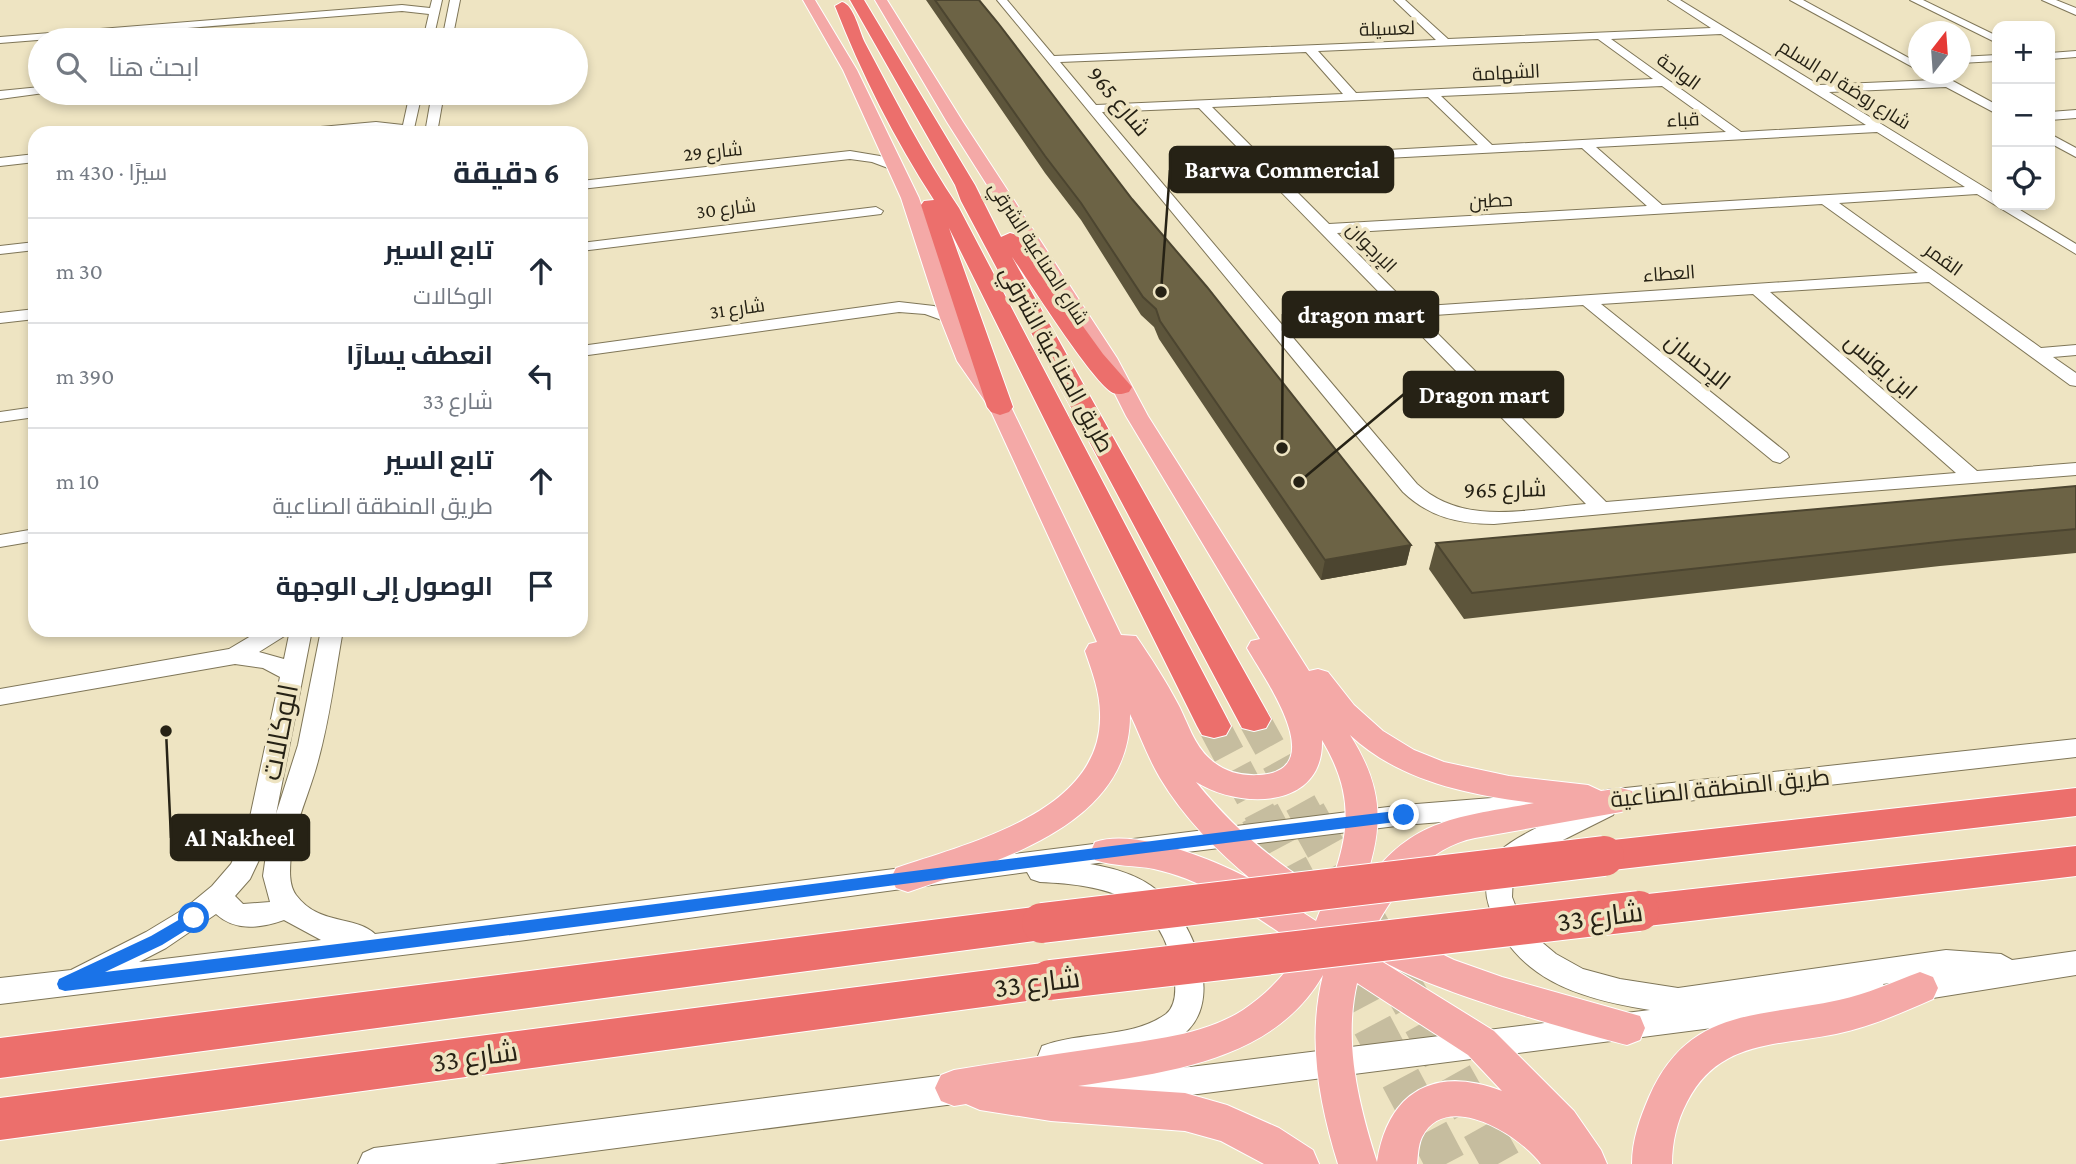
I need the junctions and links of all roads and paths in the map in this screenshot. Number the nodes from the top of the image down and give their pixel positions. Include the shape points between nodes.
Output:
1 (455, 0) edge
2 (809, 0) edge
3 (823, 0) edge
4 (838, 0) edge
5 (857, 0) edge
6 (870, 0) edge
7 (881, 0) edge
8 (1002, 0) edge
9 (1399, 0) edge
10 (1673, 0) edge
11 (1796, 0) edge
12 (1915, 0) edge
13 (2047, 0) edge
14 (2062, 0) edge
15 (434, 4) edge
16 (2076, 6) edge
17 (2076, 12) edge
18 (151, 28) edge
19 (430, 28) edge
20 (449, 28) edge
21 (1723, 31) junction
22 (877, 34) junction
23 (855, 36) junction
24 (1600, 36) junction
25 (28, 38) edge
26 (1992, 38) edge
27 (0, 40) edge
28 (1446, 43) junction
29 (1310, 48) junction
30 (2076, 54) edge
31 (2055, 56) edge
32 (1992, 58) edge
33 (1971, 59) edge
34 (1054, 60) junction
35 (1908, 60) edge
36 (1664, 82) junction
37 (1925, 84) edge
38 (1949, 84) edge
39 (1817, 89) junction
40 (28, 92) edge
41 (1432, 94) junction
42 (0, 95) edge
43 (1351, 96) junction
44 (1201, 103) junction
45 (413, 105) edge
46 (436, 105) edge
47 (1992, 107) edge
48 (1094, 109) junction
49 (412, 112) junction
50 (2076, 114) edge
51 (2055, 116) edge
52 (376, 126) edge
53 (409, 126) edge
54 (432, 126) edge
55 (1879, 128) junction
56 (1738, 135) junction
57 (881, 139) junction
58 (2055, 141) edge
59 (1585, 144) junction
60 (1489, 149) junction
61 (2076, 153) edge
62 (850, 155) junction
63 (28, 159) edge
64 (1258, 161) junction
65 (0, 162) edge
66 (896, 167) junction
67 (924, 170) junction
68 (588, 184) edge
69 (965, 185) junction
70 (1980, 191) junction
71 (1992, 198) edge
72 (1825, 200) junction
73 (1659, 209) junction
74 (2011, 210) edge
75 (876, 211) dead end
76 (1325, 229) junction
77 (588, 246) edge
78 (28, 247) edge
79 (0, 250) edge
80 (2076, 250) edge
81 (1933, 277) junction
82 (938, 283) junction
83 (1757, 289) junction
84 (1587, 300) junction
85 (899, 307) junction
86 (1407, 312) junction
87 (28, 315) edge
88 (950, 317) junction
89 (0, 318) edge
90 (2076, 350) edge
91 (588, 351) edge
92 (2038, 353) junction
93 (2076, 381) edge
94 (1120, 387) junction
95 (1000, 407) junction
96 (28, 413) edge
97 (0, 417) edge
98 (1780, 457) dead end
99 (2076, 469) edge
100 (1974, 478) junction
101 (1602, 509) junction
102 (28, 536) edge
103 (0, 541) edge
104 (1220, 551) junction
105 (1078, 571) junction
106 (266, 637) edge
107 (299, 637) edge
108 (331, 637) edge
109 (235, 656) junction
110 (291, 673) junction
111 (0, 697) edge
112 (1254, 719) tunnel mouth
113 (1214, 726) tunnel mouth
114 (2076, 748) edge
115 (1621, 800) junction
116 (2076, 802) edge
117 (1364, 821) junction
118 (1226, 838) junction
119 (1107, 851) junction
120 (2076, 861) edge
121 (989, 869) junction
122 (908, 878) junction
123 (221, 894) junction
124 (287, 907) junction
125 (1339, 936) junction
126 (386, 944) junction
127 (2076, 963) edge
128 (2036, 968) junction
129 (65, 984) junction
130 (1920, 988) junction
131 (0, 991) edge
132 (1627, 1028) junction
133 (1481, 1043) junction
134 (0, 1058) edge
135 (1333, 1061) junction
136 (954, 1087) junction
137 (0, 1119) edge
138 (374, 1164) edge
139 (1299, 1164) edge
140 (1358, 1164) edge
141 (1397, 1164) edge
142 (1564, 1164) edge
143 (1587, 1164) edge
144 (1652, 1164) edge

1 - 20 street
2 - 57 main road via 850,70
3 - 23 highway
4 - 23 highway, طريق الصناعية الشرقي
5 - 22 highway, طريق الصناعية الشرقي
6 - 22 highway
7 - 94 main road, شارع الصناعية الشرقي via 1107,358
8 - 34 street, شارع 965
9 - 28 street
10 - 21 street, شارع روضة ام السلم
11 - 35 street
12 - 26 street
13 - 17 street
14 - 16 street
15 - 18 street
15 - 19 street
21 - 24 street, لعسيلة
21 - 39 street, شارع روضة ام السلم
22 - 69 highway, طريق الصناعية الشرقي
23 - 67 highway, طريق الصناعية الشرقي
24 - 28 street, لعسيلة
24 - 36 street, الواحة
25 - 27 street
28 - 29 street, لعسيلة
29 - 34 street, لعسيلة
29 - 43 street
30 - 31 street
32 - 33 street
34 - 48 street, شارع 965
36 - 41 street, الشهامة
36 - 56 street, الواحة
37 - 39 street
38 - 47 street
39 - 55 street, شارع روضة ام السلم
40 - 42 street
41 - 43 street, الشهامة
41 - 60 street
43 - 44 street, الشهامة
44 - 48 street, الشهامة
44 - 64 street, الإرجوان
45 - 49 street
46 - 54 street
48 - 101 street, شارع 965 via 1418,497 1440,511 1474,518
49 - 52 street
49 - 53 street
50 - 51 street
55 - 56 street, قباء
55 - 70 street, شارع روضة ام السلم
56 - 59 street, قباء
57 - 62 street, شارع 29
57 - 66 main road
58 - 61 street
59 - 60 street, قباء
59 - 73 street
60 - 64 street, قباء
62 - 66 street, شارع 29
62 - 68 street, شارع 29
63 - 65 street
64 - 76 street, الإرجوان
66 - 82 main road
67 - 95 highway via 932,210
67 - 113 highway, طريق الصناعية الشرقي via 949,208
69 - 94 highway via 983,200 1095,359
69 - 112 highway, طريق الصناعية الشرقي
70 - 71 street, شارع روضة ام السلم
70 - 72 street, حطين
72 - 73 street, حطين
72 - 81 street, القمر
73 - 76 street, حطين
74 - 80 street
75 - 77 street, شارع 30
76 - 86 street, الإرجوان
78 - 79 street
81 - 83 street, العطاء
81 - 92 street, القمر
82 - 85 street, شارع 31 via 925,297
82 - 88 main road
83 - 84 street, العطاء
83 - 100 street, ابن يونس
84 - 86 street, العطاء
84 - 98 street, الإحسان
85 - 88 street, شارع 31 via 928,309
85 - 91 street, شارع 31
86 - 101 street, الإرجوان
87 - 89 street
88 - 95 main road via 968,361
90 - 92 street
92 - 93 street, القمر
94 - 104 main road, طريق الصناعية الشرقي
95 - 105 main road
96 - 97 street
99 - 100 street, شارع 965
100 - 101 street, شارع 965
102 - 103 street
104 - 105 main road via 1246,620 1307,739 1299,772 1288,782 1264,788 1231,786 1201,770 1145,672
104 - 115 main road via 1276,616 1328,695 1361,731 1389,750 1422,767 1476,783
104 - 117 main road via 1344,751 1363,801
105 - 118 main road via 1171,770
105 - 122 main road via 1115,705 1113,741 1106,760 1083,793 1043,824 987,851
106 - 109 street
107 - 110 street, الوكالات
108 - 124 street, الوكالات via 306,760 277,850 276,885
109 - 110 street via 268,661
109 - 111 street
110 - 123 street, الوكالات via 260,831 241,871
114 - 115 street, طريق المنطقة الصناعية
115 - 117 street, طريق المنطقة الصناعية via 1506,805
115 - 125 main road via 1453,831 1423,845 1406,858
115 - 128 street via 1524,848 1508,860 1500,875 1499,897 1522,943 1576,980 1678,1001 1947,962
116 - 134 highway, bridge via 1042,923
117 - 118 street
117 - 125 main road
118 - 119 street
118 - 125 main road
119 - 121 street
119 - 125 main road via 1155,856 1213,875
120 - 137 highway, شارع 33, bridge via 1050,981
121 - 122 street
121 - 136 street via 1084,873 1116,879 1139,891 1161,907 1187,958 1186,1010 1178,1022 1137,1039 1046,1058
122 - 126 street
123 - 124 street via 227,908 242,916
123 - 129 street, الوكالات via 194,918 156,940
124 - 126 street via 308,925 331,935
125 - 132 main road via 1537,1006
125 - 133 main road via 1426,1006
125 - 135 main road
125 - 136 main road via 1291,995 1258,1023 1220,1041 1176,1054
126 - 129 street
127 - 128 street
128 - 130 street
129 - 131 street
130 - 132 street
130 - 144 main road via 1864,1011 1714,1042 1670,1093 1657,1125
132 - 133 street
133 - 135 street
133 - 143 main road via 1560,1124
135 - 136 street via 1125,1088
135 - 140 main road via 1340,1105
136 - 138 street
136 - 139 main road via 1051,1103 1185,1112 1236,1128
141 - 142 main road via 1400,1142 1410,1122 1426,1106 1448,1099 1477,1101 1523,1120 1539,1132

